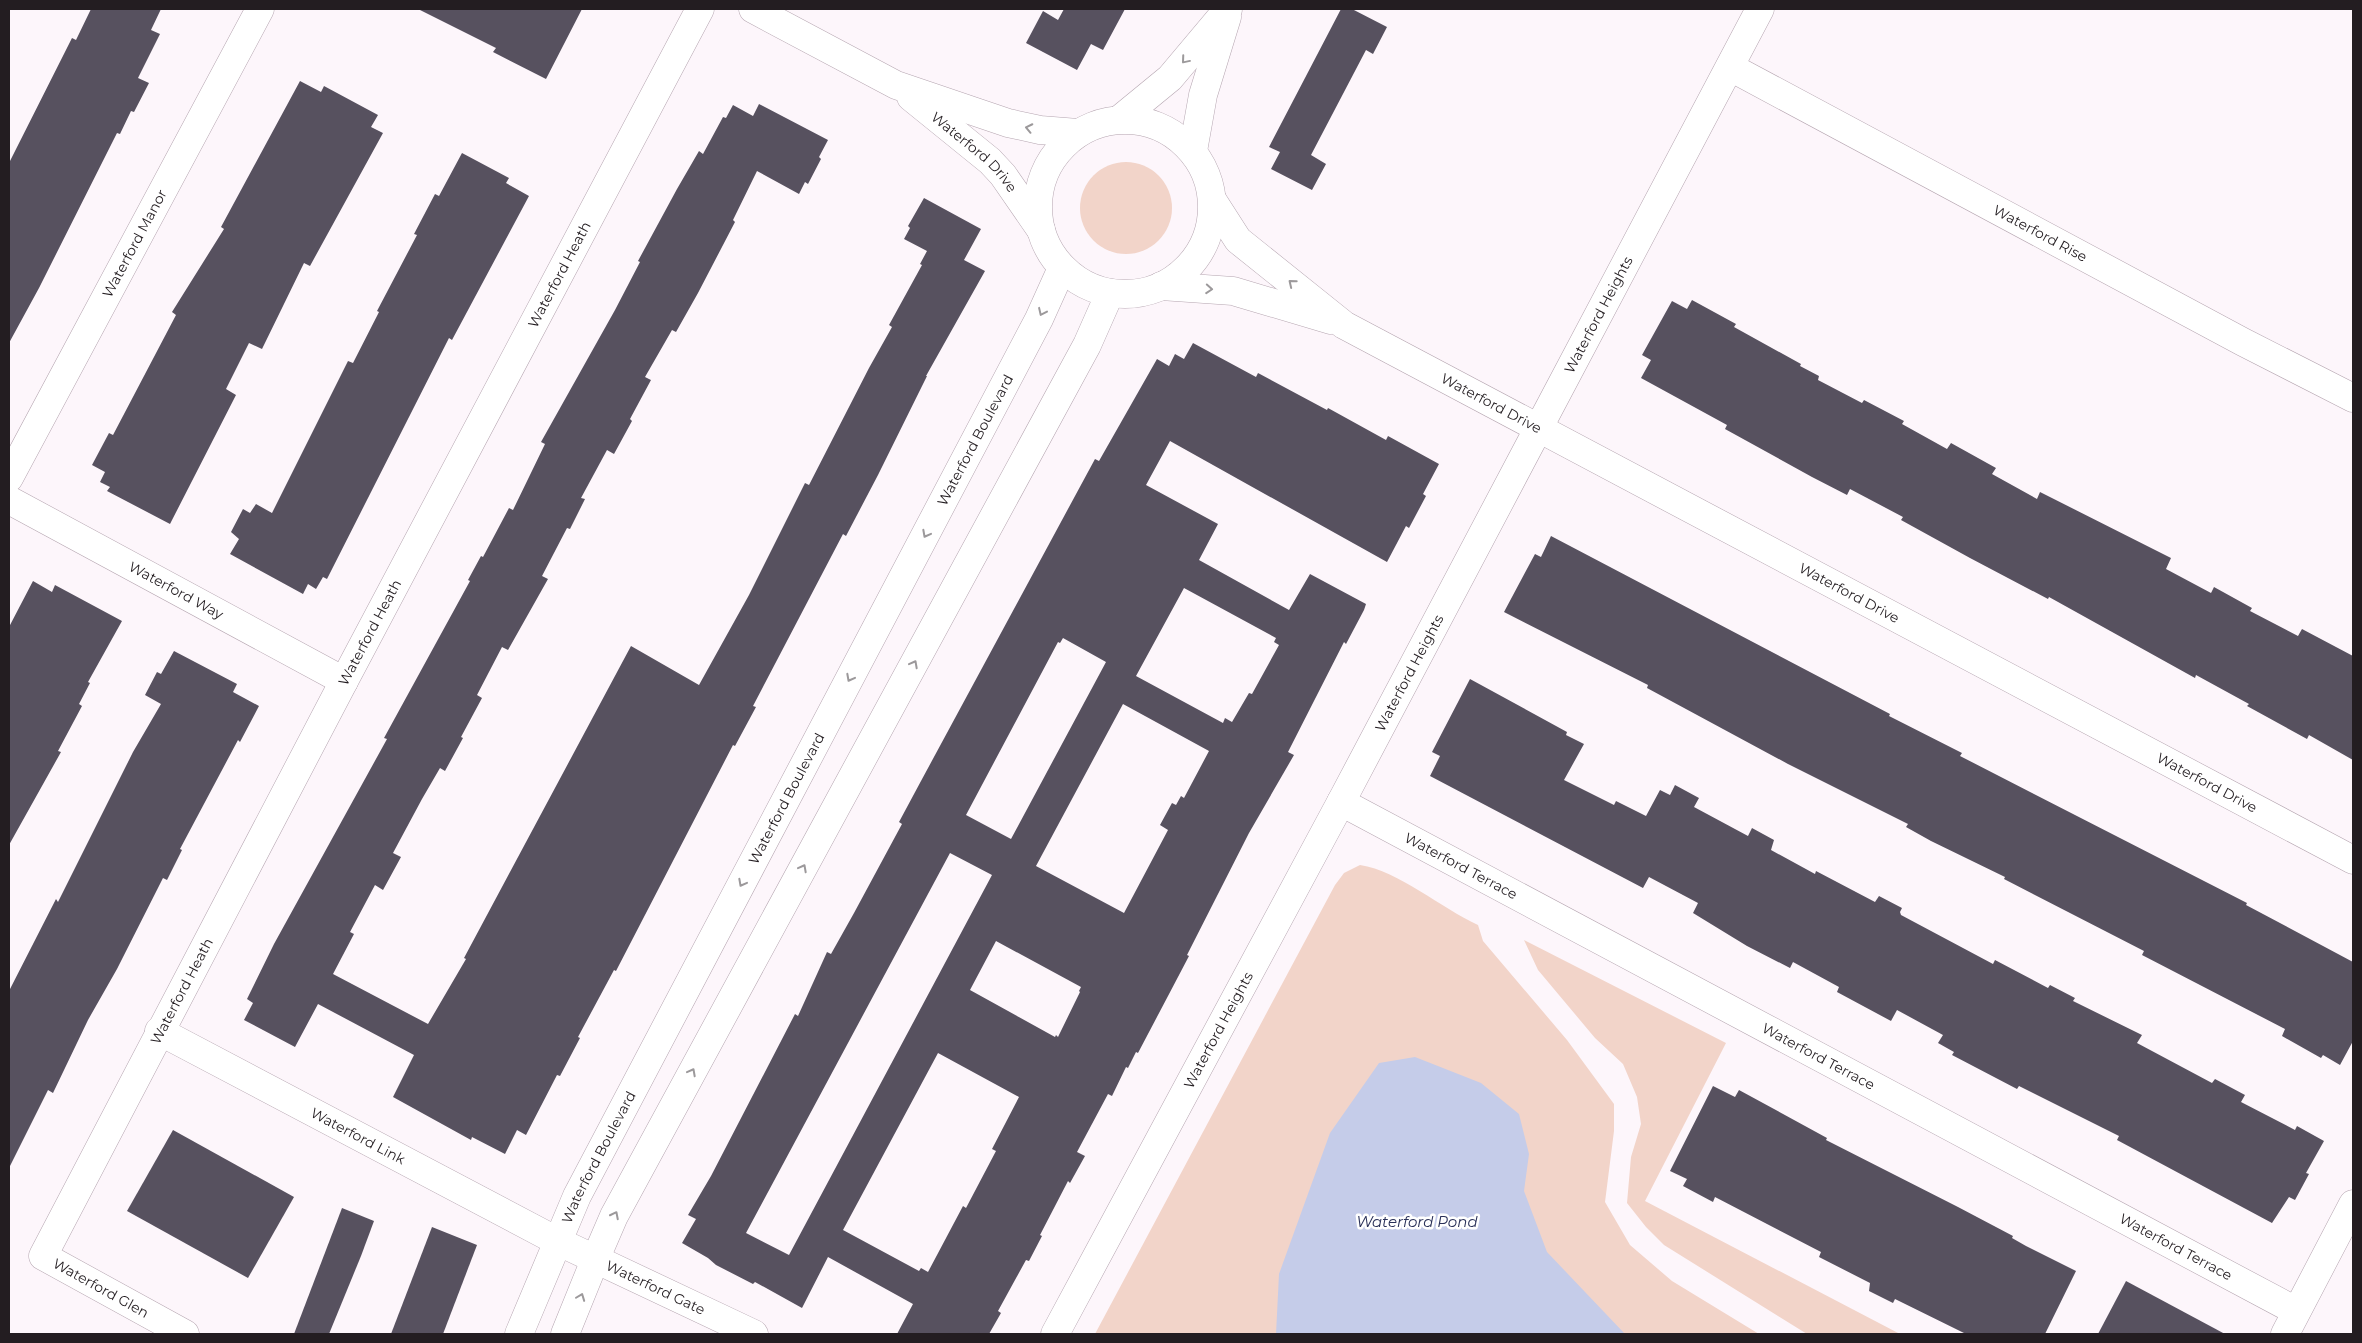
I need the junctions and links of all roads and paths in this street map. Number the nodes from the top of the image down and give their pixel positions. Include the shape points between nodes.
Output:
1 (260, 9) edge
2 (700, 9) edge
3 (753, 9) edge
4 (1229, 9) edge
5 (1760, 9) edge
6 (1730, 67) junction
7 (896, 85) junction
8 (1120, 119) junction
9 (1078, 133) junction
10 (1193, 151) junction
11 (1213, 201) junction
12 (1041, 230) junction
13 (1062, 268) junction
14 (1160, 286) junction
15 (1110, 293) junction
16 (1344, 325) junction
17 (2353, 398) edge
18 (1537, 429) junction
19 (9, 478) edge
20 (9, 500) edge
21 (344, 680) junction
22 (1341, 802) junction
23 (2353, 860) edge
24 (159, 1031) junction
25 (2353, 1204) edge
26 (557, 1241) junction
27 (43, 1256) joint
28 (595, 1260) junction
29 (2290, 1323) edge
30 (185, 1334) edge
31 (519, 1334) edge
32 (565, 1334) edge
33 (754, 1334) edge
34 (1055, 1334) edge

1 - 19 street, Waterford Manor
2 - 21 street, Waterford Heath
3 - 7 street, Waterford Drive
4 -> 8 street via 1170,78
4 - 10 street via 1203,95
5 - 6 street, Waterford Heights
6 - 17 street, Waterford Rise
6 - 18 street, Waterford Heights
9 -> 7 street, Waterford Drive via 1008,123
7 - 12 street, Waterford Drive via 990,160
8 - 9 street via 1098,123
8 - 10 street via 1148,122 1172,132
9 - 12 street via 1057,152 1043,176 1038,203
10 - 11 street via 1207,174
11 - 14 street via 1211,225 1203,248 1188,268
16 -> 11 street, Waterford Drive via 1238,240
12 - 13 street via 1049,251
13 - 15 street via 1084,284
13 -> 26 street, Waterford Boulevard via 1034,328 577,1196
14 - 15 street via 1140,293
14 -> 16 street, Waterford Drive via 1233,291
28 -> 15 street via 614,1216 1086,345
16 - 18 street, Waterford Drive
18 - 22 street, Waterford Heights
18 - 23 street, Waterford Drive
20 - 21 street, Waterford Way
21 - 24 street, Waterford Heath
22 - 29 street, Waterford Terrace
22 - 34 street, Waterford Heights
24 - 26 street, Waterford Link
24 - 27 street, Waterford Heath
25 - 29 street
26 - 28 street, Waterford Gate
26 - 31 street, Waterford Boulevard
27 - 30 street, Waterford Glen
32 -> 28 street
28 - 33 street, Waterford Gate

